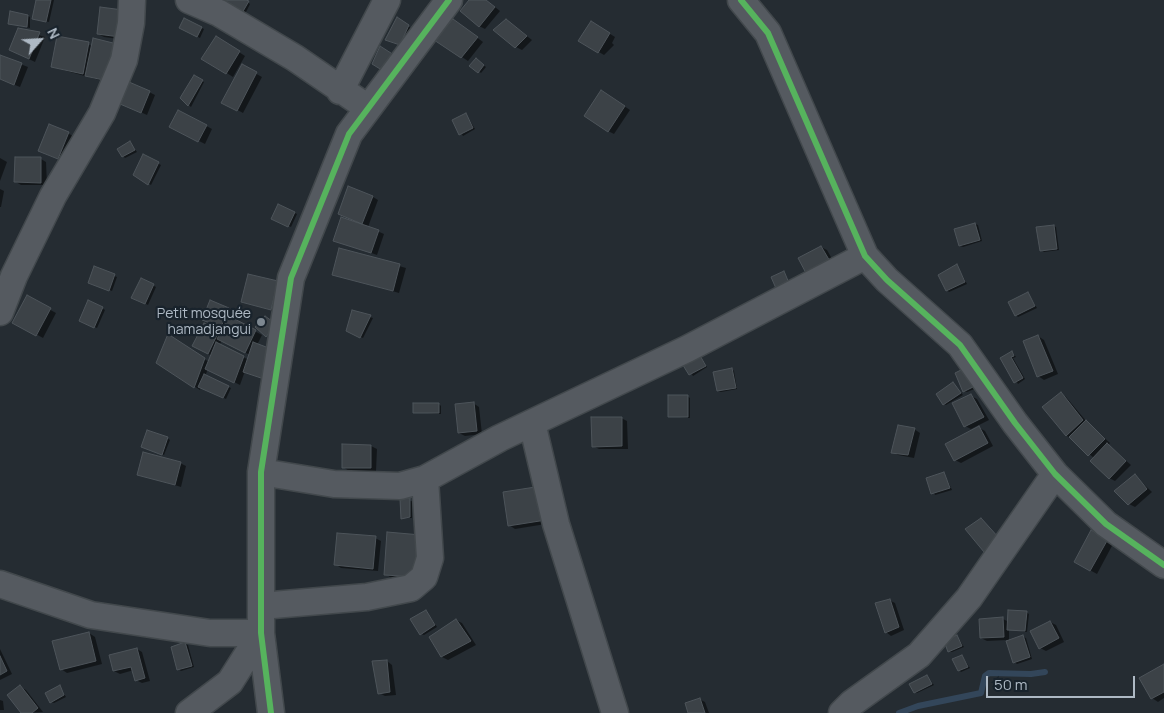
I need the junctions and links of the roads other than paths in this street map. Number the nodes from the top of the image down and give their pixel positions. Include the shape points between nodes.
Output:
1 (132, 0) edge
2 (189, 0) edge
3 (387, 0) edge
4 (450, 0) edge
5 (741, 0) edge
6 (340, 91) junction
7 (368, 108) junction
8 (865, 256) junction
9 (0, 312) edge
10 (532, 423) junction
11 (261, 472) junction
12 (1056, 474) junction
13 (425, 479) junction
14 (1164, 565) edge
15 (0, 584) edge
16 (261, 606) junction
17 (261, 633) junction
18 (190, 713) edge
19 (271, 713) edge
20 (615, 713) edge
21 (842, 713) edge

1 - 9 street via 124,60 105,104 53,196
2 - 6 street via 219,13 294,58
3 - 6 street
4 - 7 street
5 - 8 street via 768,33
6 - 7 street
7 - 11 street via 349,134 291,278
8 - 10 street via 687,349
8 - 12 street via 960,345 1015,424
10 - 13 street
10 - 20 street via 556,524
11 - 13 street via 334,484 400,486
11 - 16 street
12 - 14 street via 1106,524
12 - 21 street via 969,598 920,655
13 - 16 street via 430,558 424,577 411,588 367,598
15 - 17 street via 91,615 210,633
16 - 17 street
17 - 18 street via 230,682
17 - 19 street

